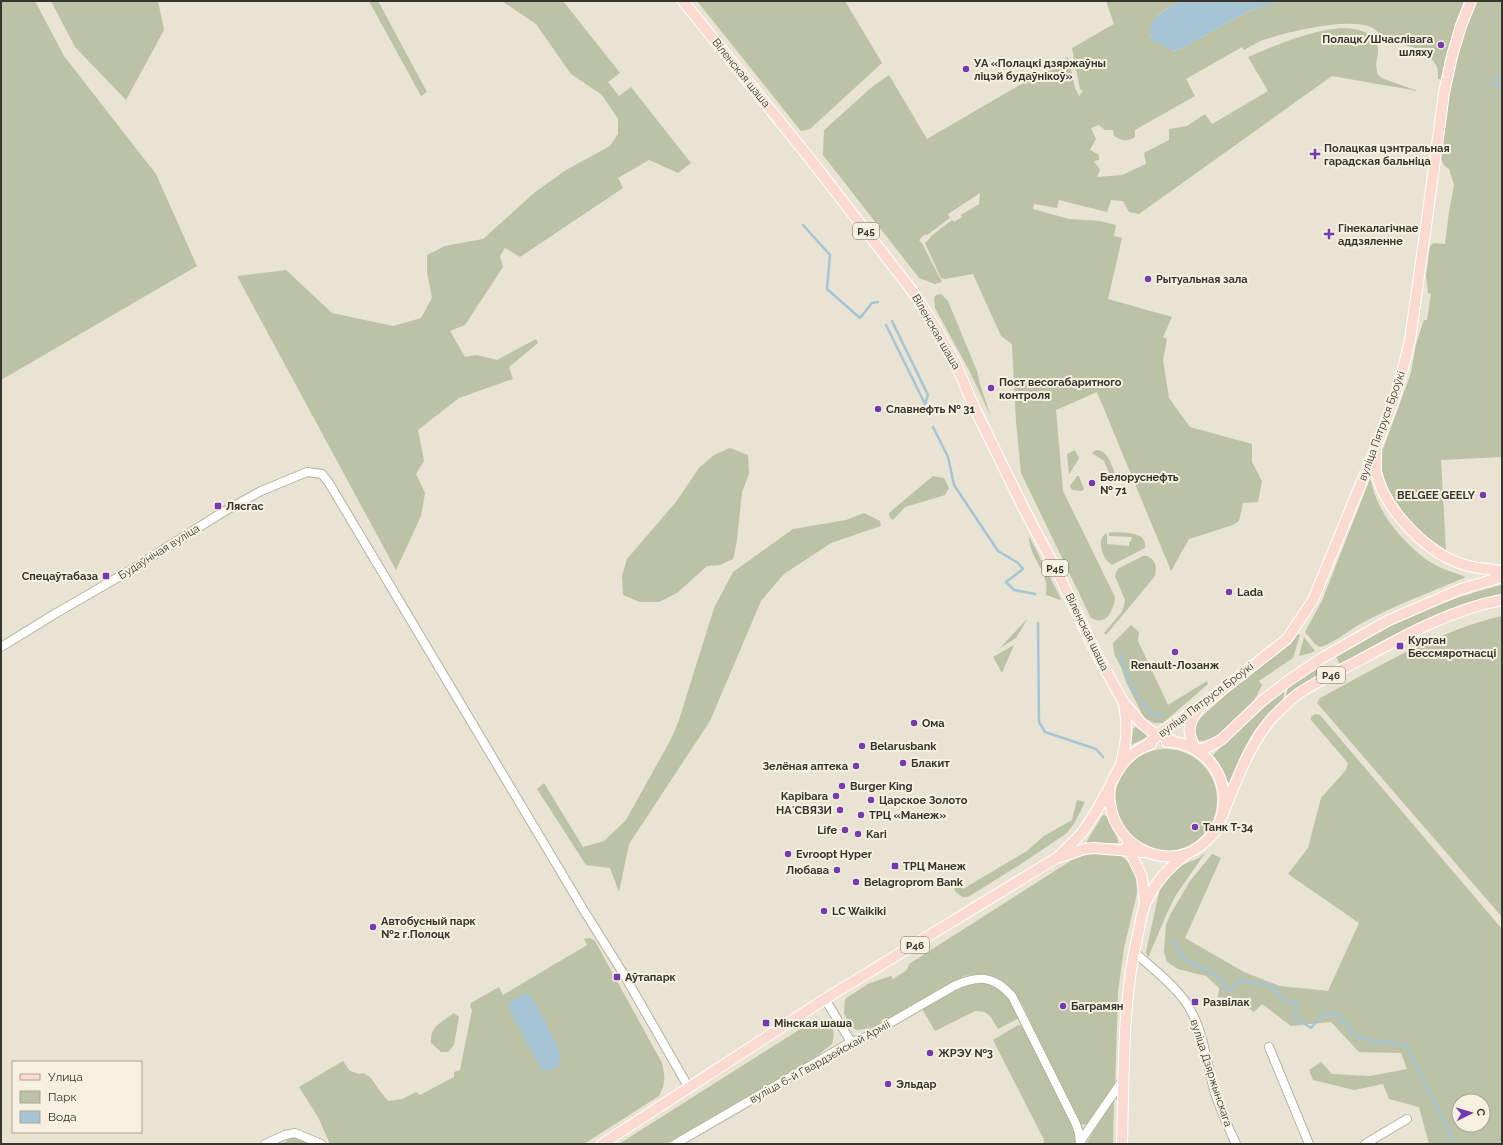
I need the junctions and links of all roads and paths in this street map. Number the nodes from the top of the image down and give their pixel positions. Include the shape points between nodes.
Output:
1 (683, 1) edge
2 (1470, 1) edge
3 (1376, 447) junction
4 (1502, 571) edge
5 (1502, 577) edge
6 (1502, 600) edge
7 (1, 647) edge
8 (1124, 703) junction
9 (1200, 707) junction
10 (1159, 735) junction
11 (1173, 742) junction
12 (1146, 746) junction
13 (1196, 750) junction
14 (1120, 766) junction
15 (1111, 784) junction
16 (1221, 819) junction
17 (1123, 835) junction
18 (1129, 851) junction
19 (1146, 852) junction
20 (1186, 854) junction
21 (1058, 857) junction
22 (1145, 904) junction
23 (1134, 952) junction
24 (825, 999) junction
25 (851, 1042) junction
26 (1269, 1047) dead end
27 (1124, 1077) junction
28 (689, 1088) junction
29 (1406, 1119) dead end
30 (1080, 1143) edge
31 (1369, 1143) edge
32 (265, 1144) edge
33 (321, 1144) edge
34 (602, 1144) edge
35 (675, 1144) edge
36 (1122, 1144) edge
37 (1236, 1144) edge
38 (1309, 1144) edge

1 - 8 main road, Віленская шаша / Р45 via 847,205 913,292 933,323 956,364 1096,653
2 - 3 main road, вуліца Пятруся Броўкі via 1452,56 1444,93 1408,347 1395,397
3 - 4 main road via 1376,472 1384,494 1420,539 1442,555 1468,566
3 - 9 main road, вуліца Пятруся Броўкі via 1313,600 1296,628 1287,639
5 - 13 main road, Р46 via 1461,589 1394,618 1322,658 1262,701 1221,740
6 - 16 main road, Р46 via 1442,619 1302,691 1274,717 1258,738
7 - 28 street, Будаўнічая вуліца via 222,512 261,491 307,472 322,474 579,903 624,973
8 - 10 main road, Р45 via 1141,723
8 - 14 main road, Р45 via 1127,736
9 - 10 main road, вуліца Пятруся Броўкі
9 - 13 main road via 1190,723 1189,731
10 - 11 main road, Р45
10 - 12 main road, вуліца Пятруся Броўкі
11 - 12 main road, Р46 via 1158,742
11 - 13 main road, Р46 via 1185,744
12 - 14 main road, Р46 via 1128,757
13 - 16 main road, Р46 via 1206,758 1220,779 1224,805
14 - 15 main road, Р46
15 - 17 main road, Р46 via 1109,804
15 - 21 main road, Р46 via 1082,833
16 - 20 main road, Р46 via 1215,832 1206,842
17 - 18 main road
17 - 19 main road, Р46 via 1134,846
18 - 19 main road, Р46
18 - 21 main road, Р46 via 1089,849
18 - 22 main road via 1142,877
19 - 20 main road, Р46 via 1157,856
20 - 22 main road via 1167,870
21 - 24 main road, Р46
22 - 23 main road
23 - 27 main road via 1127,996
23 - 37 street, вуліца Дзяржынскага via 1173,987 1195,1018 1203,1040 1215,1093
24 - 25 street
24 - 28 main road, Р46
25 - 30 street, вуліца 6-й Гвардзейскай Арміі via 864,1038 965,980 976,978 997,982 1012,996 1076,1124
25 - 35 street, вуліца 6-й Гвардзейскай Арміі
26 - 38 street
27 - 30 street
27 - 36 main road
28 - 34 main road, Р46
29 - 31 street
32 - 33 street via 295,1133

